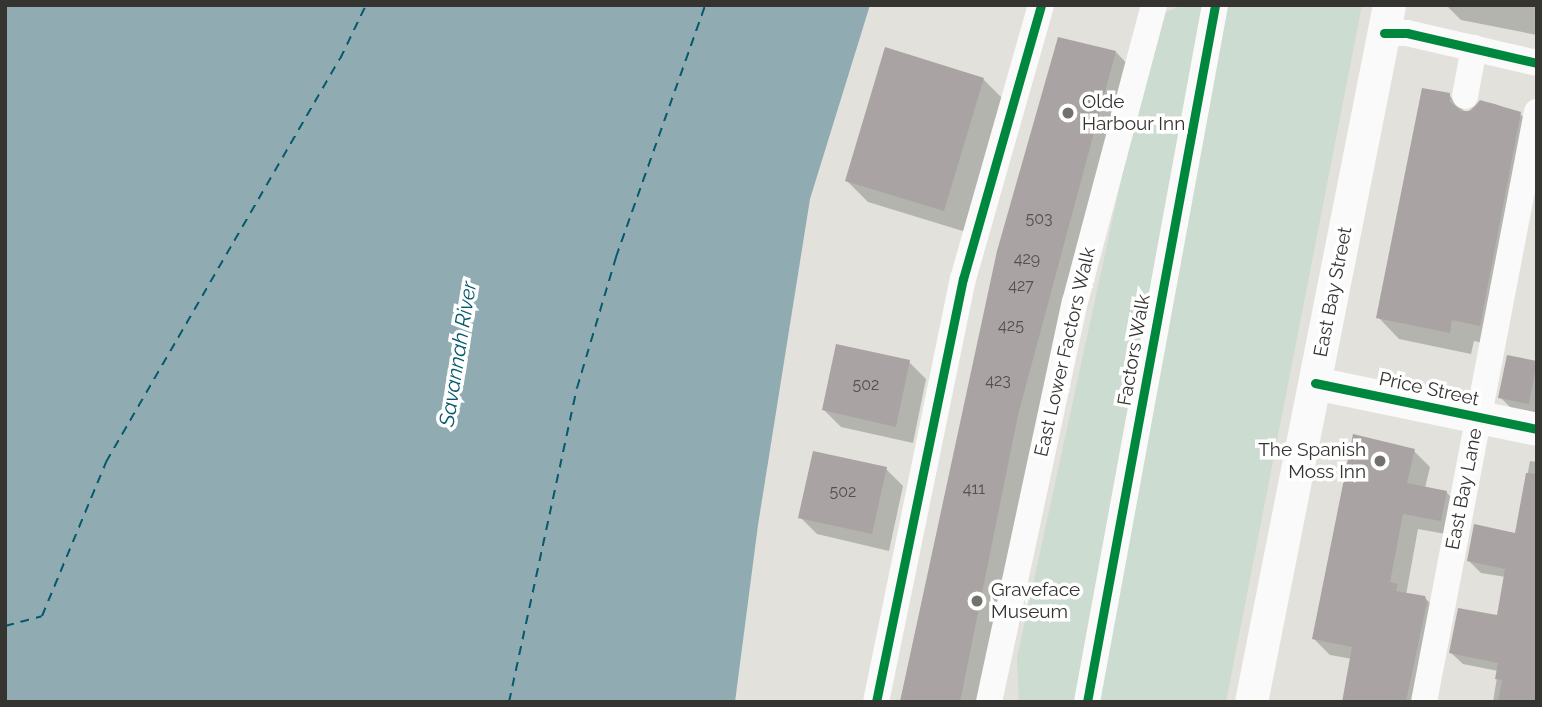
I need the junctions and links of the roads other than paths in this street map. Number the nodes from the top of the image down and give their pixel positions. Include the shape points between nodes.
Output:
1 (1041, 5) edge
2 (1154, 5) edge
3 (1214, 5) edge
4 (1387, 19) edge
5 (1474, 48) junction
6 (1537, 63) edge
7 (1465, 96) dead end
8 (1537, 112) edge
9 (1315, 383) junction
10 (1478, 417) junction
11 (1537, 429) edge
12 (876, 702) edge
13 (989, 702) edge
14 (1087, 702) edge
15 (1251, 702) edge
16 (1424, 702) edge

1 - 12 street via 963,279
2 - 13 street, East Lower Factors Walk via 1075,302
3 - 14 street, Factors Walk
4 - 5 street via 1407,33
4 - 9 main road, East Bay Street
5 - 6 street
5 - 7 street
8 - 10 street, East Bay Lane
9 - 10 main road, Price Street
9 - 15 main road, East Bay Street
10 - 11 main road, Price Street
10 - 16 street, East Bay Lane

